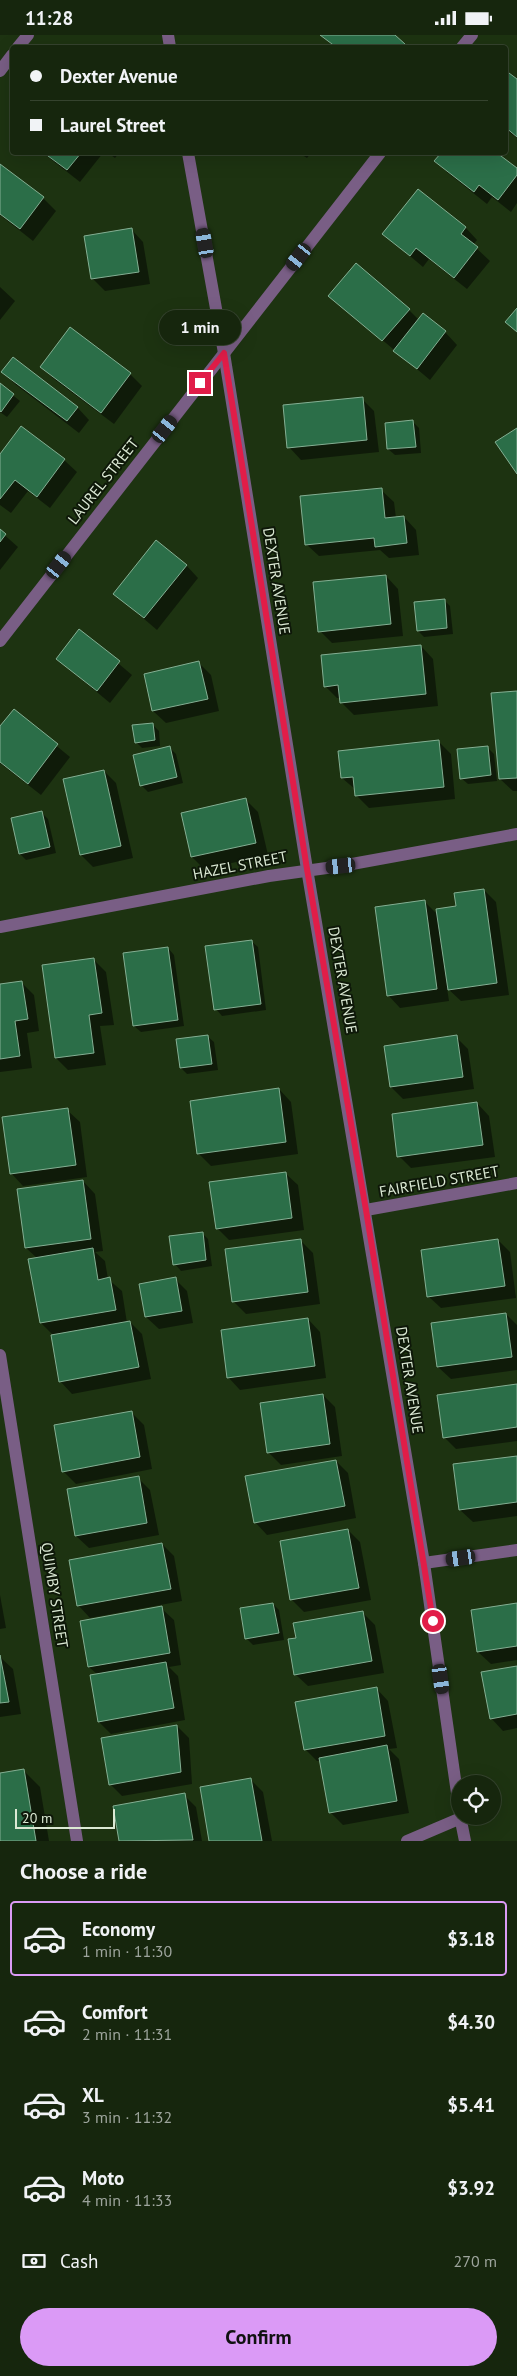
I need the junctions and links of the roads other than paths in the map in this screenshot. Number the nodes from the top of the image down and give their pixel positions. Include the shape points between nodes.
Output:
1 (28, 35) edge
2 (472, 35) edge
3 (20, 45) edge
4 (464, 45) edge
5 (10, 58) edge
6 (0, 71) edge
7 (188, 155) edge
8 (378, 155) edge
9 (224, 353) junction
10 (0, 641) edge
11 (517, 834) edge
12 (307, 869) junction
13 (0, 927) edge
14 (517, 1183) edge
15 (366, 1210) junction
16 (0, 1355) edge
17 (517, 1550) edge
18 (424, 1563) junction
19 (454, 1775) edge
20 (451, 1820) edge
21 (462, 1825) edge
22 (77, 1841) edge
23 (408, 1841) edge
24 (465, 1841) edge

1 - 3 street
2 - 4 street
5 - 6 street
7 - 9 street, DEXTER AVENUE
8 - 9 street, LAUREL STREET
9 - 10 street, LAUREL STREET
9 - 12 street, DEXTER AVENUE
11 - 12 street, HAZEL STREET via 341,866
12 - 13 street, HAZEL STREET
12 - 15 street, DEXTER AVENUE
14 - 15 street, FAIRFIELD STREET
15 - 18 street, DEXTER AVENUE
16 - 22 street, QUIMBY STREET
17 - 18 street
18 - 19 street, DEXTER AVENUE
20 - 23 street
21 - 24 street, DEXTER AVENUE

